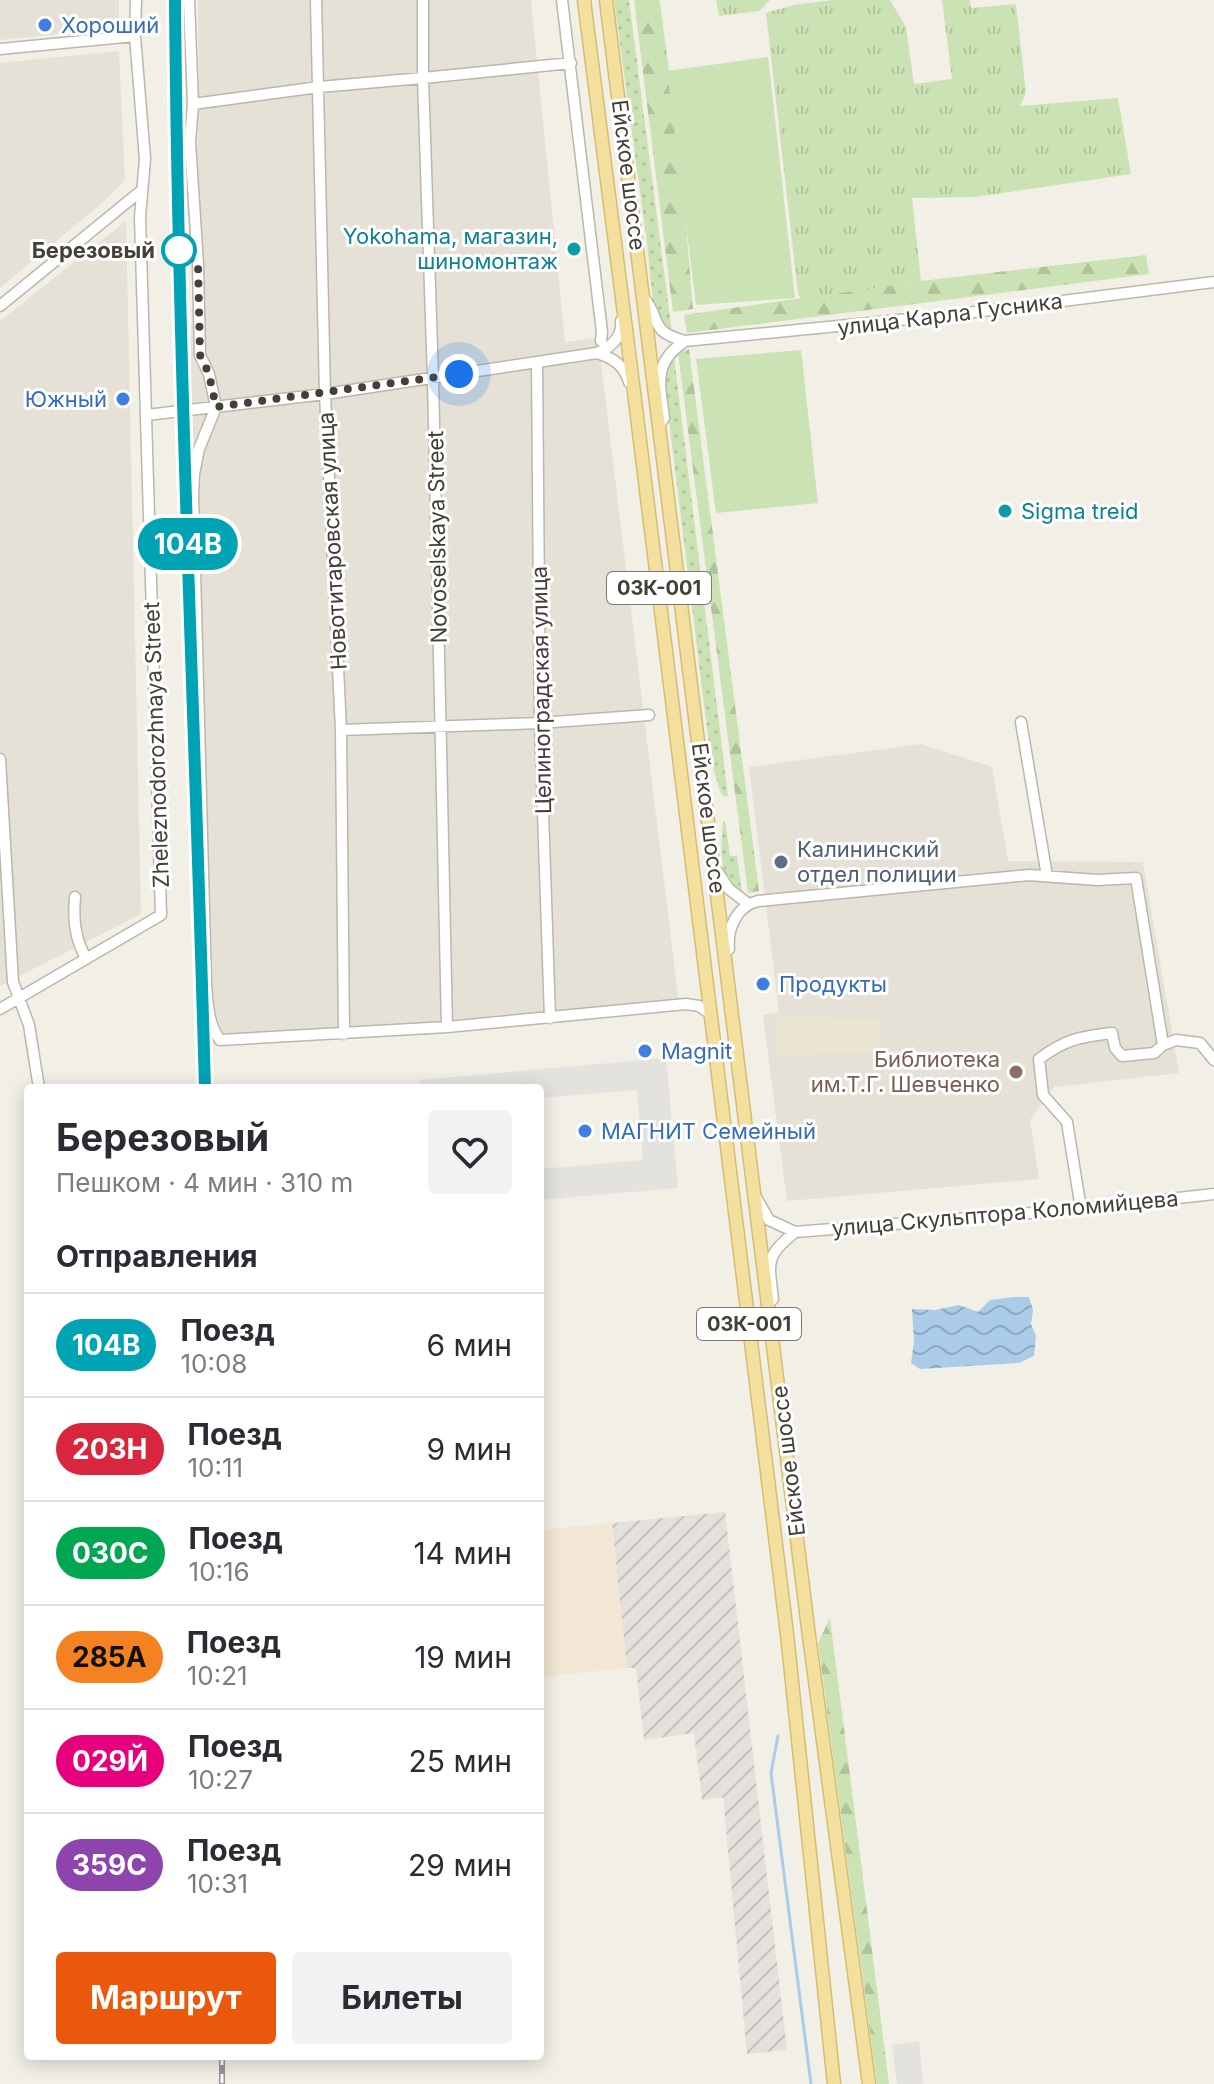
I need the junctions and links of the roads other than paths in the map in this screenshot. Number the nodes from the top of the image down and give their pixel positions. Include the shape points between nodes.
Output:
1 (136, 0) edge
2 (189, 0) edge
3 (316, 0) edge
4 (423, 0) edge
5 (562, 0) edge
6 (584, 0) edge
7 (606, 0) edge
8 (135, 36) junction
9 (0, 49) edge
10 (571, 63) junction
11 (423, 78) junction
12 (319, 87) junction
13 (193, 104) junction
14 (142, 190) junction
15 (1214, 282) edge
16 (621, 288) junction
17 (644, 298) junction
18 (0, 304) edge
19 (601, 341) dead end
20 (685, 341) junction
21 (597, 353) junction
22 (537, 363) junction
23 (433, 378) junction
24 (634, 392) junction
25 (325, 394) junction
26 (216, 407) junction
27 (147, 415) junction
28 (660, 424) junction
29 (649, 715) dead end
30 (1021, 722) dead end
31 (540, 723) junction
32 (441, 726) junction
33 (341, 730) junction
34 (0, 759) edge
35 (1, 796) edge
36 (715, 868) junction
37 (1047, 876) junction
38 (75, 897) dead end
39 (747, 903) junction
40 (86, 958) junction
41 (729, 980) junction
42 (707, 981) junction
43 (18, 999) junction
44 (686, 1004) junction
45 (0, 1009) edge
46 (711, 1014) junction
47 (550, 1018) junction
48 (447, 1027) junction
49 (344, 1034) junction
50 (1163, 1045) junction
51 (1214, 1060) edge
52 (38, 1084) edge
53 (1214, 1194) edge
54 (755, 1195) junction
55 (1081, 1209) junction
56 (795, 1232) junction
57 (768, 1304) junction
58 (834, 2084) edge
59 (869, 2084) edge

1 - 8 street, Zheleznodorozhnaya Street
2 - 13 street
3 - 12 street, Новотитаровская улица
4 - 11 street, Novoselskaya Street
5 - 10 street
6 - 16 main road, 03К-001
7 - 17 main road, Ейское шоссе / 03К-001
8 - 9 street
8 - 14 street, Zheleznodorozhnaya Street via 145,159
10 - 11 street
10 - 19 street
11 - 12 street
11 - 23 street, Novoselskaya Street
12 - 13 street
12 - 25 street, Новотитаровская улица
13 - 26 street via 190,142 200,355
14 - 18 street
14 - 27 street, Zheleznodorozhnaya Street
15 - 20 street, улица Карла Гусника
16 - 21 street via 619,337
16 - 24 main road, Ейское шоссе / 03К-001
17 - 20 street via 661,331
17 - 28 main road, Ейское шоссе / 03К-001
20 - 28 street via 668,355 659,374 664,418
21 - 22 street
21 - 24 street via 618,362
22 - 23 street
22 - 31 street, Целиноградская улица
23 - 25 street
23 - 32 street, Novoselskaya Street
24 - 42 main road, Ейское шоссе / 03К-001
25 - 26 street
25 - 33 street, Новотитаровская улица
26 - 27 street
26 - 49 street via 199,449 193,496 209,1015 220,1040
27 - 40 street, Zheleznodorozhnaya Street via 161,915
28 - 36 main road, Ейское шоссе / 03К-001
29 - 31 street
30 - 37 street
31 - 32 street
31 - 47 street, Целиноградская улица
32 - 33 street
32 - 48 street, Novoselskaya Street
33 - 49 street, Новотитаровская улица
34 - 35 street
35 - 43 street
36 - 39 street
36 - 41 main road, Ейское шоссе / 03К-001
37 - 39 street
37 - 50 street via 1136,878
38 - 40 street via 78,945
39 - 41 street via 728,936
40 - 43 street
41 - 54 main road, Ейское шоссе / 03К-001
42 - 44 street
42 - 46 main road, Ейское шоссе / 03К-001
43 - 45 street
43 - 52 street via 29,1025
44 - 46 street
44 - 47 street
46 - 58 main road, Ейское шоссе / 03К-001 via 787,1634
47 - 48 street
48 - 49 street
50 - 51 street via 1176,1040 1200,1043
50 - 55 street via 1154,1053 1122,1056 1112,1033 1077,1037 1039,1059 1043,1095 1067,1122
53 - 55 street, улица Скульптора Коломийцева
54 - 56 street via 769,1220
54 - 57 main road, Ейское шоссе / 03К-001
55 - 56 street, улица Скульптора Коломийцева
56 - 57 street via 770,1259 773,1299
57 - 59 main road, Ейское шоссе / 03К-001

